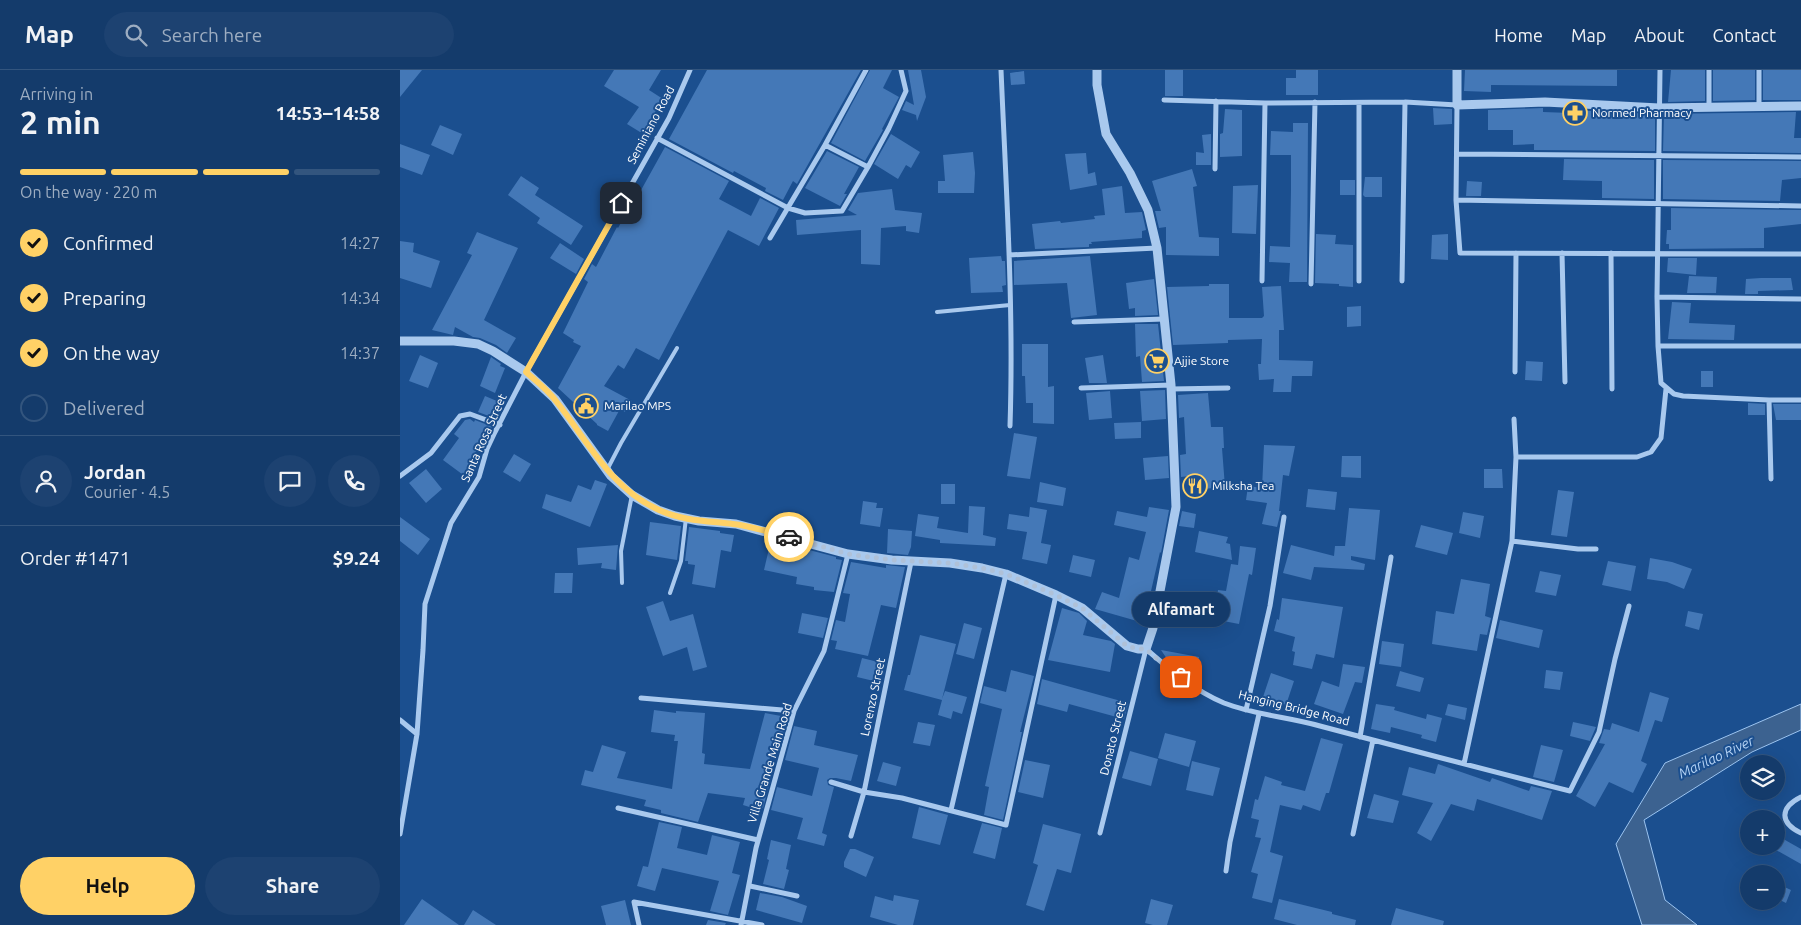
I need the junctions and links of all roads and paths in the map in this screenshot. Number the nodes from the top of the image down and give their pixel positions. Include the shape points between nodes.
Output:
1 (690, 70) edge
2 (866, 70) edge
3 (900, 70) edge
4 (1002, 70) edge
5 (1097, 70) edge
6 (1457, 70) edge
7 (1660, 70) edge
8 (1709, 70) edge
9 (1759, 70) edge
10 (1164, 100) dead end
11 (1216, 101) junction
12 (1314, 102) junction
13 (1405, 102) junction
14 (1265, 103) junction
15 (1359, 103) junction
16 (1457, 105) junction
17 (1709, 106) junction
18 (1759, 106) junction
19 (1801, 106) edge
20 (1659, 108) junction
21 (657, 138) junction
22 (825, 145) junction
23 (1457, 154) junction
24 (1660, 156) junction
25 (1801, 157) edge
26 (868, 167) junction
27 (1215, 169) dead end
28 (1456, 200) junction
29 (1659, 204) junction
30 (1801, 206) edge
31 (788, 208) junction
32 (770, 238) dead end
33 (1157, 248) junction
34 (1516, 253) junction
35 (1562, 253) junction
36 (1611, 253) junction
37 (1658, 253) junction
38 (1801, 254) edge
39 (1009, 255) junction
40 (1262, 281) dead end
41 (1359, 281) dead end
42 (1402, 281) dead end
43 (1311, 284) dead end
44 (1657, 297) junction
45 (1801, 299) edge
46 (1010, 305) junction
47 (937, 312) dead end
48 (1164, 319) junction
49 (1074, 322) dead end
50 (400, 341) edge
51 (1658, 346) junction
52 (1801, 346) edge
53 (677, 348) dead end
54 (526, 372) junction
55 (1514, 372) dead end
56 (1565, 382) dead end
57 (1171, 387) junction
58 (1081, 388) dead end
59 (1228, 388) dead end
60 (1612, 389) dead end
61 (1666, 389) junction
62 (1769, 400) junction
63 (1801, 400) edge
64 (1514, 420) dead end
65 (500, 425) junction
66 (1010, 426) dead end
67 (1516, 457) junction
68 (607, 470) junction
69 (400, 476) edge
70 (1771, 479) dead end
71 (632, 495) junction
72 (1284, 517) dead end
73 (686, 518) junction
74 (1512, 541) junction
75 (1596, 549) dead end
76 (848, 554) junction
77 (1391, 557) dead end
78 (911, 562) junction
79 (1006, 574) junction
80 (622, 582) dead end
81 (670, 593) dead end
82 (1056, 595) junction
83 (1629, 606) dead end
84 (1146, 649) junction
85 (641, 698) dead end
86 (1246, 710) junction
87 (794, 711) junction
88 (1259, 714) junction
89 (400, 720) edge
90 (417, 734) junction
91 (1360, 737) junction
92 (1373, 740) junction
93 (1464, 764) junction
94 (831, 782) dead end
95 (864, 792) junction
96 (1801, 796) edge
97 (618, 808) dead end
98 (951, 810) junction
99 (1100, 833) dead end
100 (400, 834) edge
101 (1353, 834) dead end
102 (1801, 834) edge
103 (851, 836) dead end
104 (758, 840) junction
105 (1226, 871) dead end
106 (750, 886) junction
107 (797, 896) dead end
108 (742, 923) edge
109 (639, 925) edge
110 (762, 925) edge

1 - 21 street, Seminiano Road
2 - 22 street
3 - 26 street via 906,91
4 - 39 street
5 - 33 street via 1106,134 1148,210
6 - 16 street
7 - 20 street
8 - 17 street
9 - 18 street
10 - 11 street
11 - 14 street
11 - 27 street
12 - 14 street
12 - 15 street
12 - 43 street
13 - 15 street
13 - 16 street
13 - 42 street
14 - 40 street
15 - 41 street
16 - 20 street via 1545,102
16 - 23 street
17 - 18 street
17 - 20 street
18 - 19 street
20 - 24 street
21 - 31 street
21 - 54 street, Seminiano Road
22 - 26 street
22 - 31 street
23 - 24 street
23 - 28 street
24 - 25 street
24 - 29 street
26 - 31 street via 842,211 806,213
28 - 29 street
28 - 34 street via 1460,253
29 - 30 street
29 - 37 street
31 - 32 street
33 - 39 street
33 - 48 street
34 - 35 street
34 - 55 street
35 - 36 street
35 - 56 street
36 - 37 street
36 - 60 street
37 - 38 street
37 - 44 street
39 - 46 street
44 - 45 street
44 - 51 street
46 - 47 lane
46 - 66 street
48 - 49 street
48 - 57 street
50 - 54 street, Hanging Bridge Road via 478,344
51 - 52 street
51 - 61 street via 1661,383
53 - 68 lane
54 - 65 street, Santa Rosa Street
54 - 68 street, Hanging Bridge Road via 555,399
57 - 58 street
57 - 59 street
57 - 84 street via 1176,507 1153,628
61 - 62 street via 1683,396
61 - 67 street via 1661,438 1651,452 1637,457
62 - 63 street
62 - 70 street
64 - 67 street
65 - 69 street via 470,414 460,416 431,453
65 - 90 street, Santa Rosa Street via 487,449 479,477 451,523 425,604
67 - 74 street
68 - 71 street, Hanging Bridge Road
71 - 73 street, Hanging Bridge Road via 658,510
71 - 80 lane via 621,551
72 - 86 street via 1270,606
73 - 76 street, Hanging Bridge Road via 736,524
73 - 81 lane via 680,561
74 - 75 street
74 - 93 street
76 - 78 street, Hanging Bridge Road
76 - 87 street, Villa Grande Main Road via 824,651
77 - 91 street
78 - 79 street, Hanging Bridge Road via 950,563
78 - 95 street, Lorenzo Street
79 - 82 street, Hanging Bridge Road
79 - 98 street
82 - 84 street, Hanging Bridge Road via 1082,608 1127,646
82 - 98 street via 1006,825
83 - 93 street, Hanging Bridge Road via 1599,732 1570,791
84 - 86 street, Hanging Bridge Road via 1167,668 1207,695
84 - 99 street, Donato Street
85 - 87 street
86 - 88 street, Hanging Bridge Road
87 - 104 street, Villa Grande Main Road
88 - 91 street, Hanging Bridge Road
88 - 105 street
89 - 90 street
90 - 100 street, Santa Rosa Street
91 - 92 street, Hanging Bridge Road
92 - 93 street, Hanging Bridge Road
92 - 101 street
94 - 95 street
95 - 98 street
95 - 103 street, Lorenzo Street
96 - 102 street via 1788,806 1784,816 1786,823
97 - 104 street
104 - 106 street, Villa Grande Main Road
106 - 107 street
106 - 108 street, Villa Grande Main Road
108 - 109 street via 634,902
108 - 110 street

